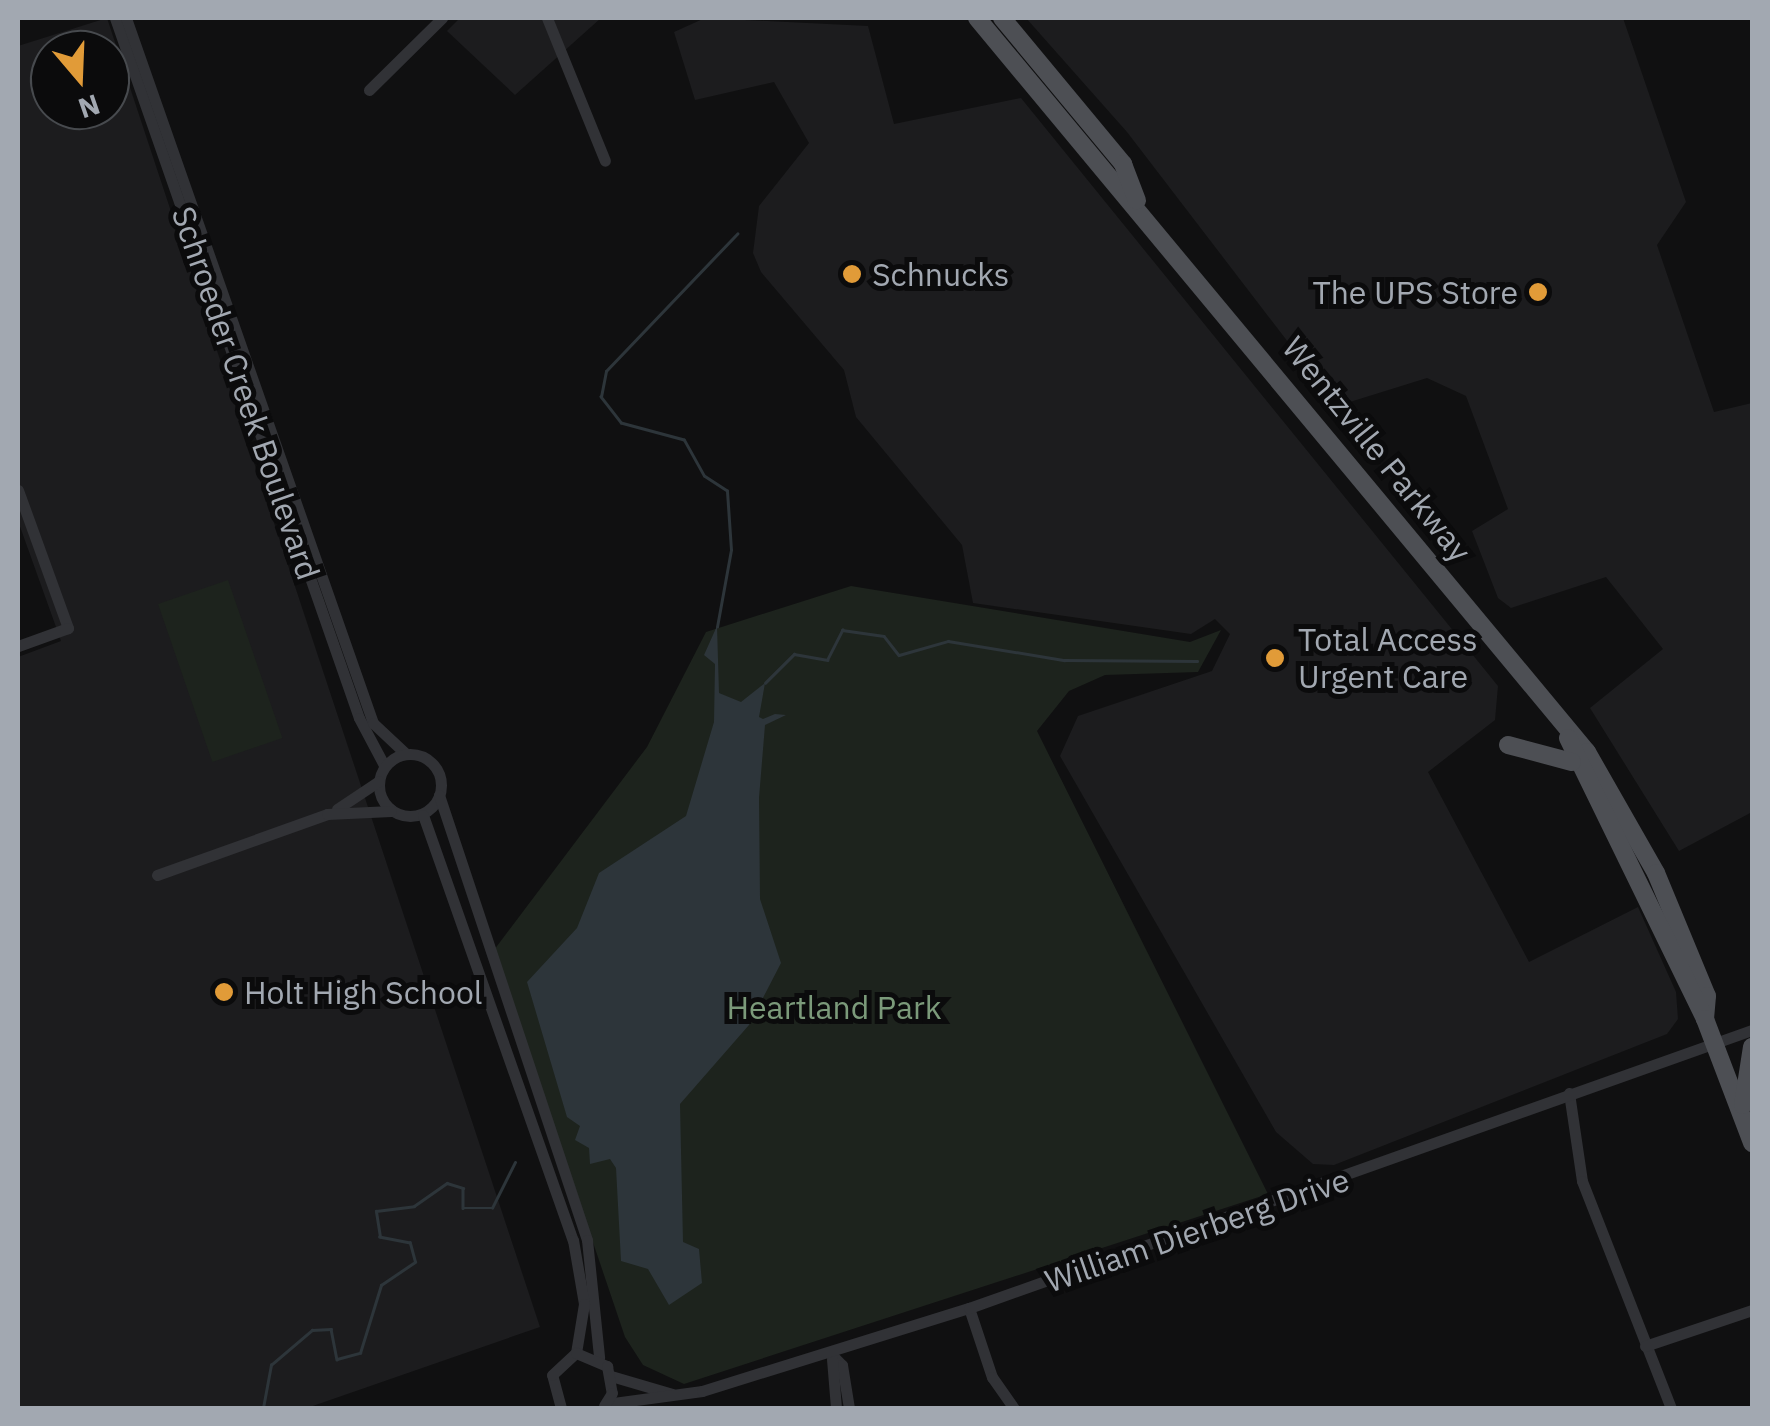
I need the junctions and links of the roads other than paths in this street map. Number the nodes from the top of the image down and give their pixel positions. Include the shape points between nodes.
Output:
1 (115, 18) edge
2 (126, 18) edge
3 (442, 18) edge
4 (547, 18) edge
5 (977, 18) edge
6 (1002, 18) edge
7 (369, 90) dead end
8 (605, 161) dead end
9 (1137, 200) junction
10 (18, 490) edge
11 (18, 646) edge
12 (1568, 738) junction
13 (1508, 745) dead end
14 (405, 753) junction
15 (1572, 762) junction
16 (384, 765) junction
17 (378, 782) junction
18 (439, 795) junction
19 (391, 811) junction
20 (327, 814) junction
21 (423, 814) junction
22 (157, 876) dead end
23 (1706, 1020) junction
24 (1752, 1030) edge
25 (1716, 1042) junction
26 (1752, 1047) edge
27 (1569, 1093) junction
28 (1742, 1115) junction
29 (1752, 1142) edge
30 (970, 1308) junction
31 (1752, 1310) edge
32 (1645, 1346) junction
33 (576, 1353) junction
34 (831, 1356) junction
35 (599, 1357) junction
36 (611, 1376) junction
37 (672, 1394) junction
38 (604, 1406) edge
39 (560, 1408) edge
40 (836, 1408) edge
41 (849, 1408) edge
42 (1014, 1408) edge
43 (1671, 1408) edge

1 - 16 street, Schroeder Creek Boulevard via 358,718
2 - 14 street, Schroeder Creek Boulevard via 374,723
3 - 7 street
4 - 8 street
5 - 9 main road, Wentzville Parkway via 1097,169
6 - 9 main road, Wentzville Parkway via 1123,164
9 - 12 main road, Wentzville Parkway
10 - 11 street via 68,628
12 - 15 main road, Wentzville Parkway
12 - 23 main road, Wentzville Parkway via 1587,752 1656,874 1706,996
13 - 15 main road
14 - 16 street
14 - 18 street via 436,768
15 - 23 main road, Wentzville Parkway
16 - 17 street
17 - 19 street
17 - 20 street
18 - 21 street
18 - 35 street via 587,1240
19 - 20 street
19 - 21 street
20 - 22 street
21 - 33 street via 573,1240 584,1304
23 - 25 main road, Wentzville Parkway
24 - 25 street, William Dierberg Drive
25 - 27 street, William Dierberg Drive
25 - 28 main road, Wentzville Parkway
26 - 28 main road
27 - 30 street, William Dierberg Drive
27 - 32 street via 1582,1181
28 - 29 main road, Wentzville Parkway
30 - 34 street, William Dierberg Drive
30 - 42 street via 992,1377
31 - 32 street
32 - 43 street
33 - 35 street
33 - 39 street via 552,1375
34 - 37 street, William Dierberg Drive
34 - 40 street
34 - 41 street via 842,1365
35 - 36 street
36 - 37 street
36 - 38 street
37 - 38 street, William Dierberg Drive

